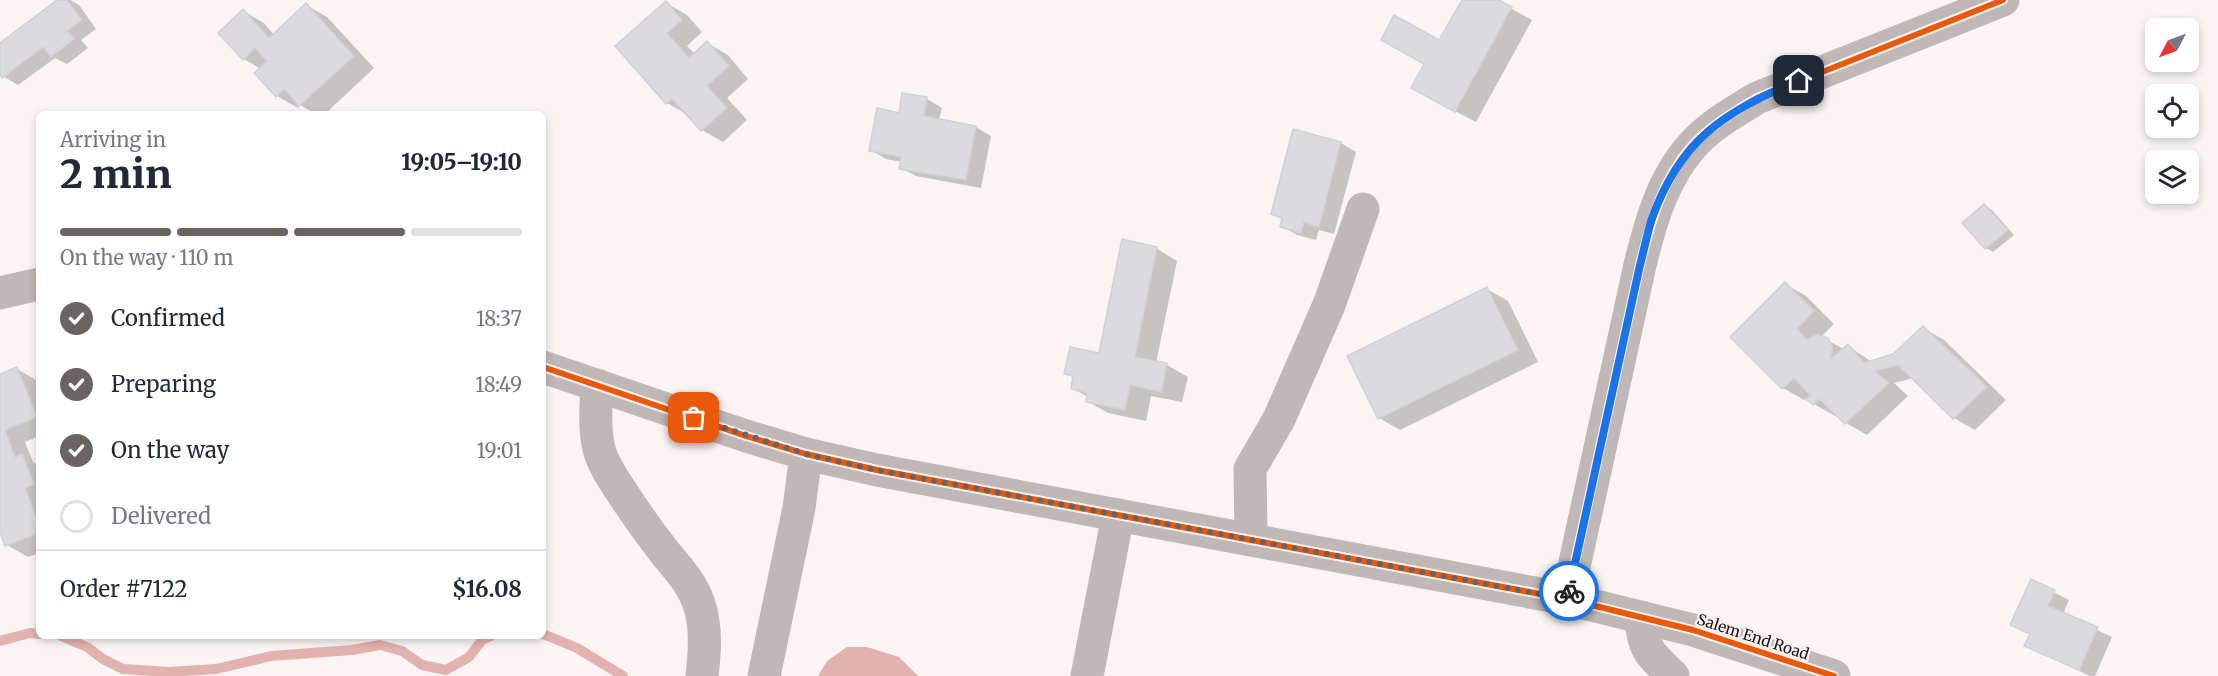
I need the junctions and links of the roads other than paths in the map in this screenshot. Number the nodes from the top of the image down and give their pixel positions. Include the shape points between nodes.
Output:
1 (2003, 0) edge
2 (1960, 7) edge
3 (1363, 209) dead end
4 (36, 285) edge
5 (0, 293) edge
6 (546, 368) edge
7 (597, 385) junction
8 (806, 454) junction
9 (1118, 515) junction
10 (1251, 540) junction
11 (1567, 599) junction
12 (1641, 617) junction
13 (702, 676) edge
14 (764, 676) edge
15 (1087, 676) edge
16 (1673, 676) edge
17 (1834, 676) edge

1 - 2 street
2 - 11 street via 1758,98 1722,120 1691,147 1670,178 1652,220 1637,277
3 - 10 street via 1329,305 1279,419 1250,469
4 - 5 street
6 - 7 street, Salem End Road
7 - 8 street, Salem End Road
7 - 13 street via 595,423 599,450 633,510 684,574 697,598 704,620
8 - 9 street, Salem End Road
8 - 14 street via 799,508
9 - 10 street, Salem End Road
9 - 15 street
10 - 11 street, Salem End Road
11 - 12 street, Salem End Road
12 - 16 street via 1642,640
12 - 17 street, Salem End Road

